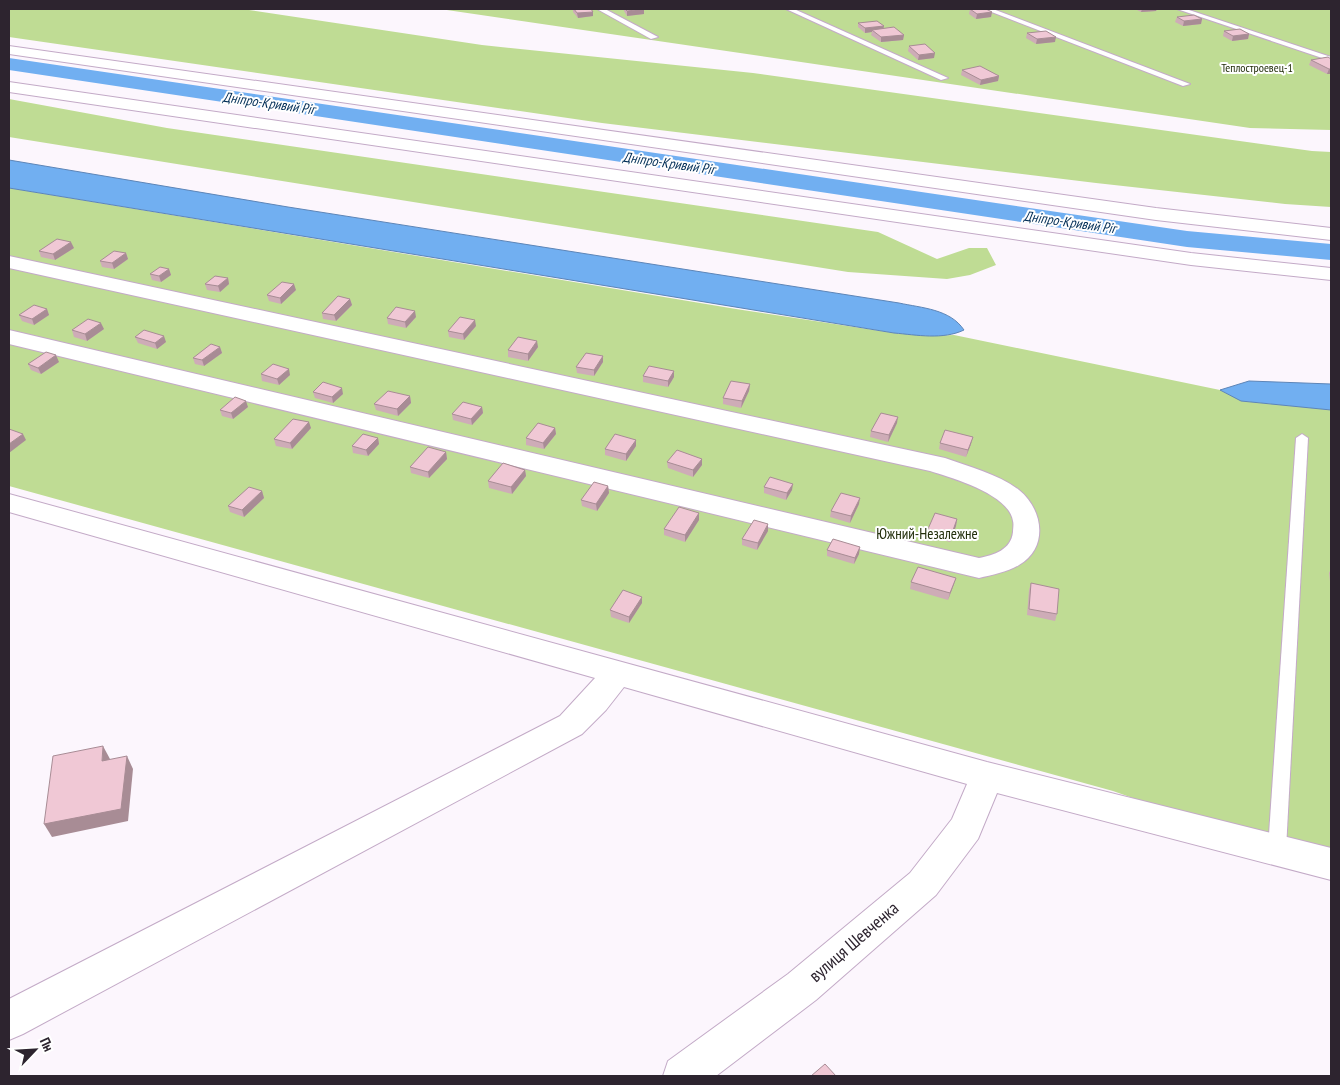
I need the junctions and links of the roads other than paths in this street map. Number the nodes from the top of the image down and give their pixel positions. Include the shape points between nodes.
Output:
1 (600, 9) edge
2 (789, 9) edge
3 (987, 9) edge
4 (1180, 9) edge
5 (654, 37) dead end
6 (9, 50) edge
7 (1331, 59) edge
8 (944, 78) dead end
9 (1186, 84) dead end
10 (9, 87) edge
11 (1331, 234) edge
12 (9, 262) edge
13 (1331, 274) edge
14 (9, 337) edge
15 (1302, 438) dead end
16 (9, 503) edge
17 (616, 673) junction
18 (988, 776) junction
19 (1277, 849) junction
20 (1331, 864) edge
21 (9, 1020) edge
22 (683, 1076) edge

1 - 5 lane
2 - 8 lane
3 - 9 lane
4 - 7 lane
6 - 11 street via 1156,214
10 - 13 street via 1007,230 1191,260
12 - 14 street via 936,464 1002,490 1021,506 1029,525 1024,545 1009,561 979,568
15 - 19 lane
16 - 17 street
17 - 18 street
17 - 21 street via 571,726
18 - 19 street
18 - 22 street, вулиця Шевченка via 966,828 923,884 802,987
19 - 20 street

